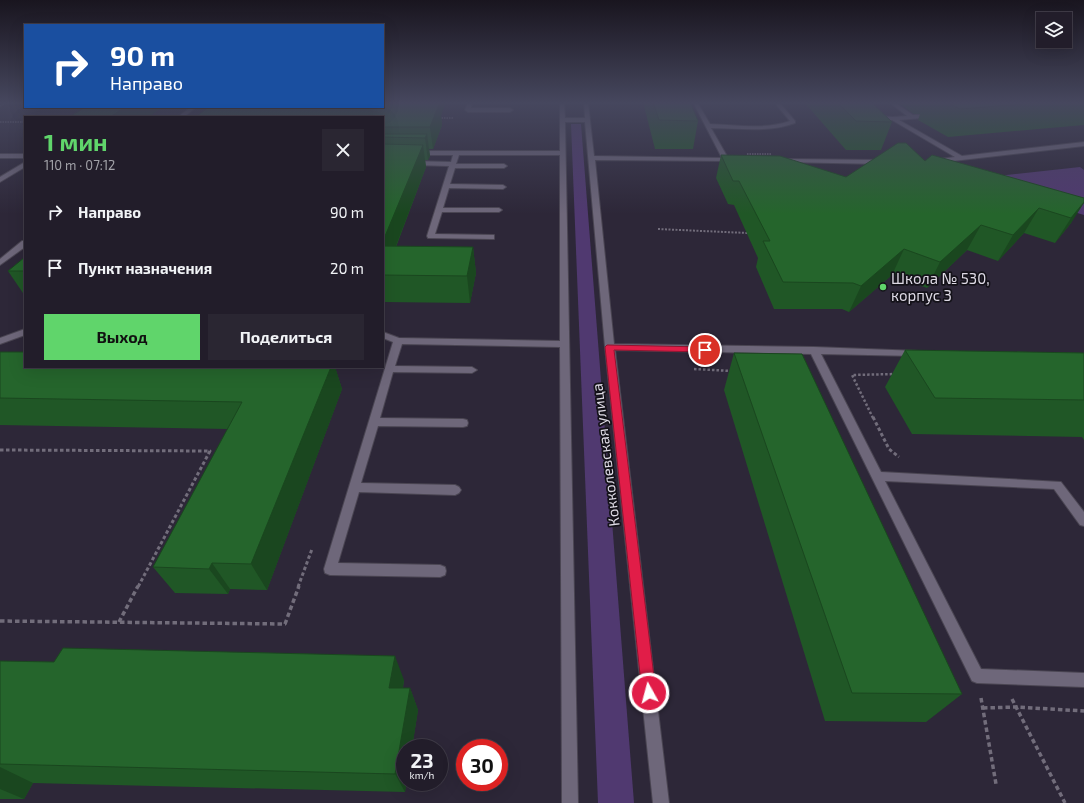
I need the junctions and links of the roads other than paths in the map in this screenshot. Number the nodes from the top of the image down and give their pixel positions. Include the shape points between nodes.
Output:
1 (562, 139) edge
2 (590, 139) edge
3 (716, 139) edge
4 (929, 139) edge
5 (1084, 144) edge
6 (406, 152) edge
7 (562, 153) junction
8 (456, 154) junction
9 (0, 156) edge
10 (24, 156) edge
11 (591, 158) junction
12 (961, 158) junction
13 (726, 160) junction
14 (742, 160) edge
15 (780, 161) edge
16 (888, 162) edge
17 (927, 162) edge
18 (406, 163) edge
19 (24, 165) edge
20 (453, 165) junction
21 (504, 166) dead end
22 (0, 180) edge
23 (446, 186) junction
24 (503, 187) dead end
25 (439, 210) junction
26 (499, 210) dead end
27 (491, 237) dead end
28 (24, 244) edge
29 (0, 263) edge
30 (24, 332) edge
31 (384, 335) edge
32 (0, 341) edge
33 (398, 341) junction
34 (564, 344) junction
35 (610, 347) junction
36 (814, 350) junction
37 (925, 353) edge
38 (388, 357) edge
39 (390, 369) junction
40 (472, 370) dead end
41 (374, 422) junction
42 (463, 423) dead end
43 (877, 476) junction
44 (355, 487) junction
45 (455, 490) dead end
46 (1084, 521) edge
47 (440, 571) dead end
48 (1084, 680) edge
49 (570, 803) edge
50 (662, 803) edge

1 - 7 street, Кокколевская улица
2 - 11 street, Кокколевская улица
3 - 13 street
4 - 12 street
5 - 12 street
6 - 8 street
7 - 8 street
7 - 34 street, Кокколевская улица
8 - 20 street
9 - 10 street
11 - 13 street
11 - 35 street, Кокколевская улица
12 - 17 street
13 - 14 street
15 - 16 street
18 - 20 street
19 - 22 street
20 - 21 street
20 - 23 street
23 - 24 street
23 - 25 street
25 - 26 street
25 - 27 street via 431,236
28 - 29 street
30 - 32 street
31 - 33 street
33 - 34 street
33 - 38 street
34 - 49 street, Кокколевская улица
35 - 36 street
35 - 50 street, Кокколевская улица
36 - 37 street
36 - 43 street
38 - 39 street
39 - 40 street
39 - 41 street
41 - 42 street
41 - 44 street
43 - 46 street via 1057,485
43 - 48 street via 977,676
44 - 45 street
44 - 47 street via 330,569

